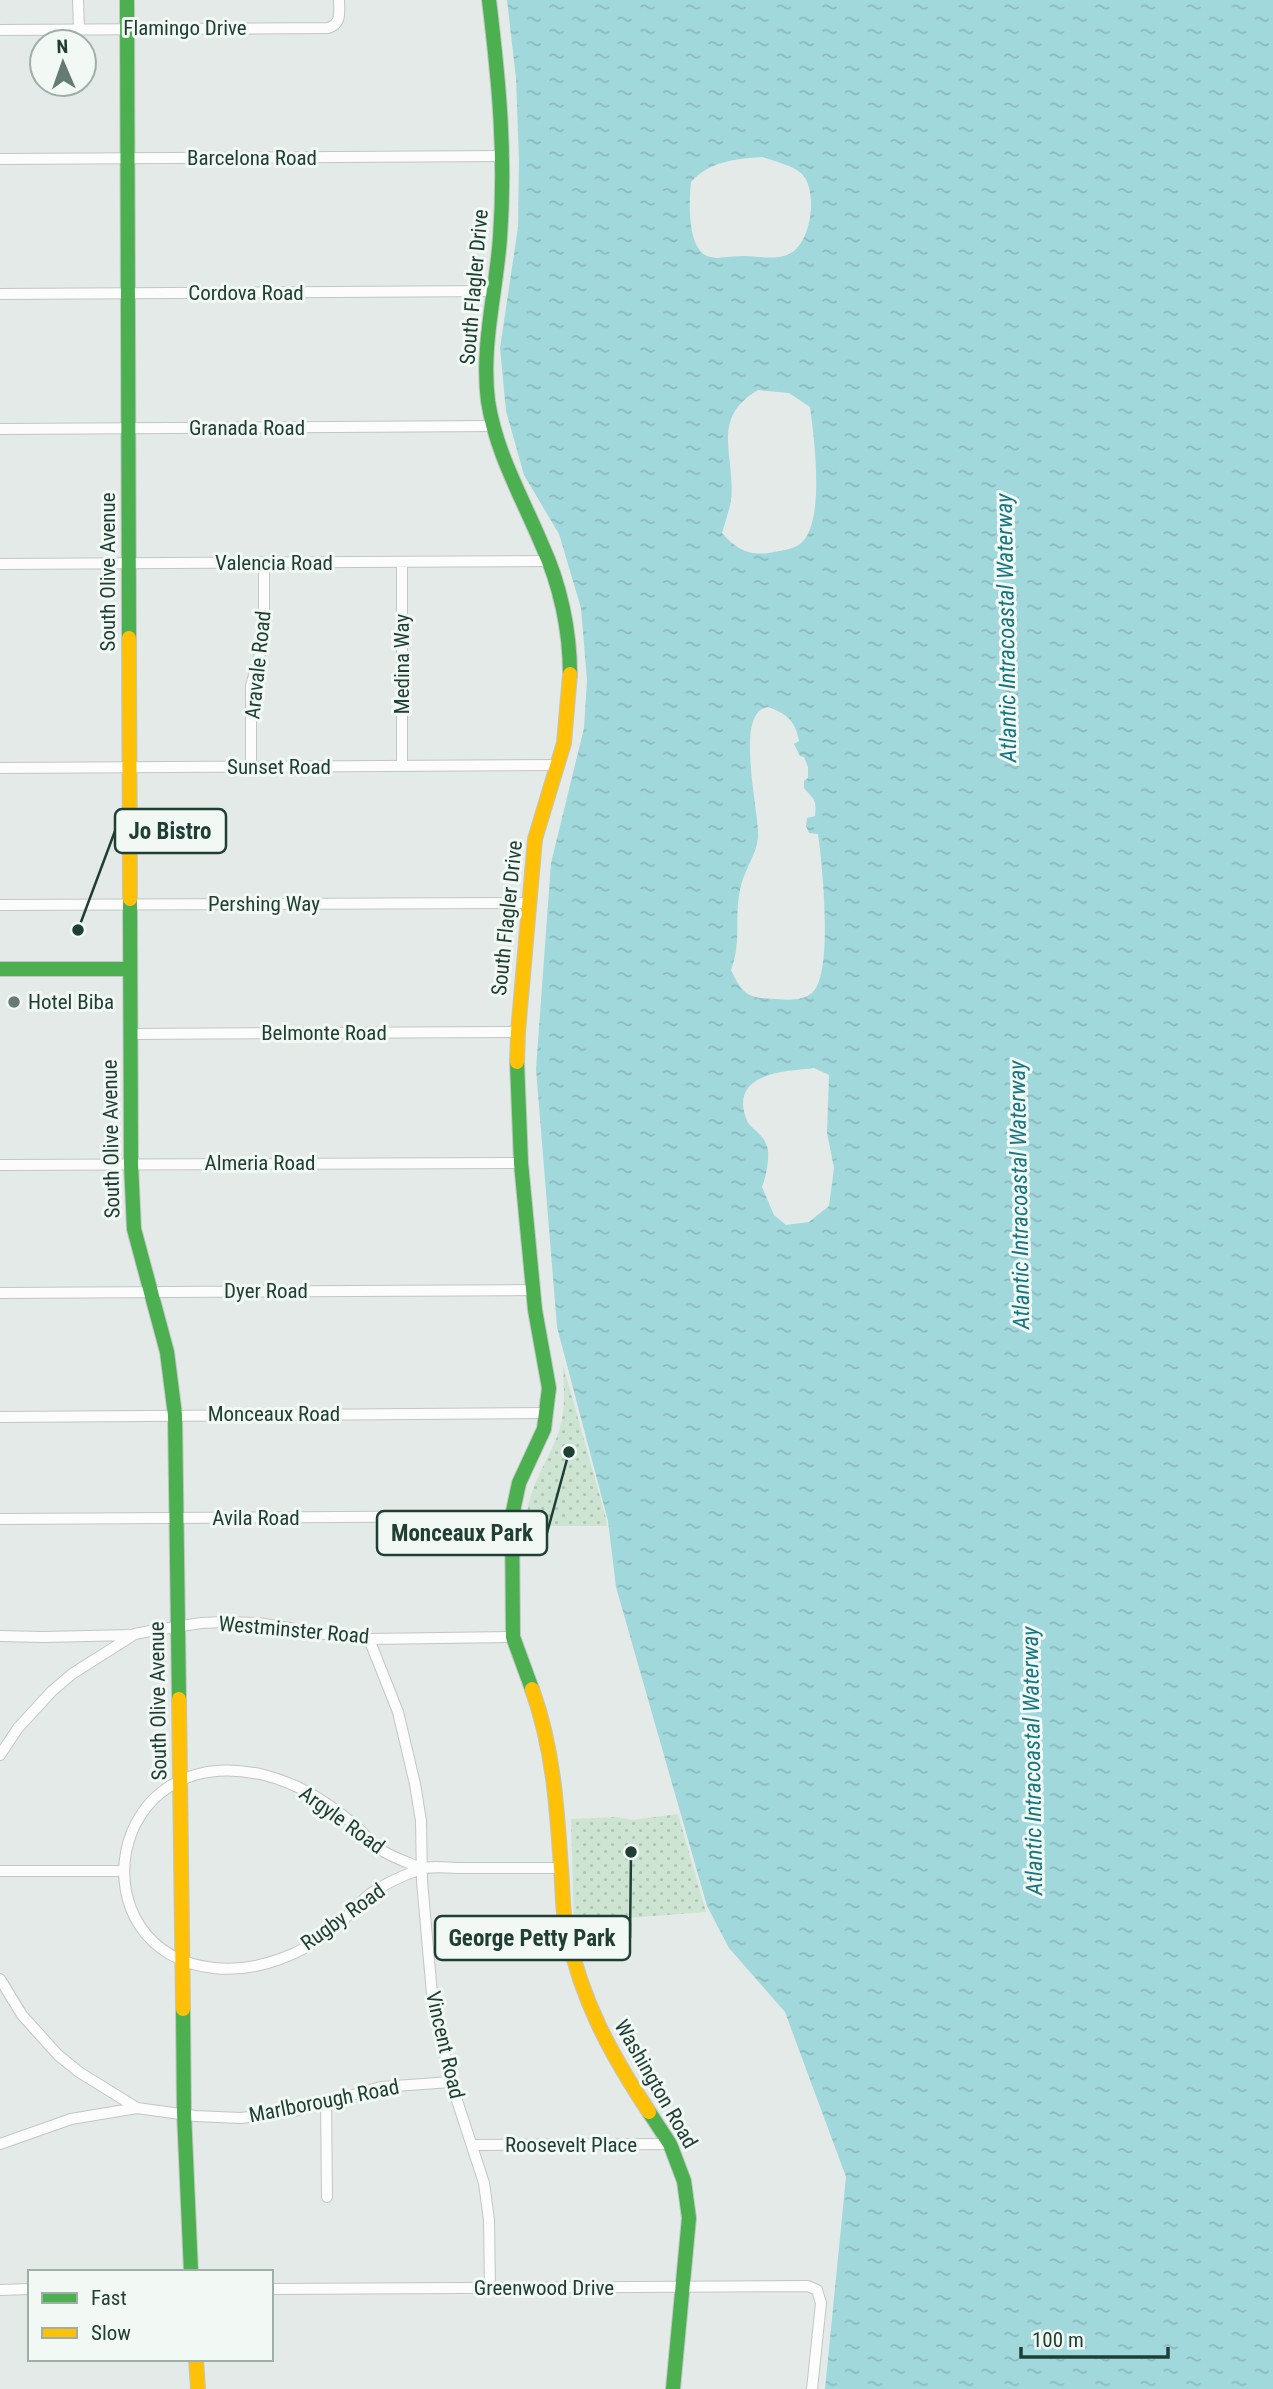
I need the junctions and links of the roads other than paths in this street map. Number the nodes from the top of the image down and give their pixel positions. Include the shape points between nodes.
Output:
1 (79, 0) edge
2 (127, 0) edge
3 (339, 0) edge
4 (489, 0) edge
5 (79, 28) edge
6 (98, 29) edge
7 (127, 29) junction
8 (0, 30) edge
9 (28, 30) edge
10 (505, 156) junction
11 (128, 158) junction
12 (0, 159) edge
13 (493, 291) junction
14 (128, 293) junction
15 (0, 294) edge
16 (494, 426) junction
17 (0, 429) edge
18 (129, 429) junction
19 (549, 561) junction
20 (402, 562) junction
21 (264, 563) junction
22 (0, 564) edge
23 (129, 564) junction
24 (558, 765) junction
25 (402, 766) junction
26 (251, 767) junction
27 (0, 768) edge
28 (130, 768) junction
29 (528, 904) junction
30 (0, 905) edge
31 (130, 905) junction
32 (0, 969) edge
33 (130, 969) junction
34 (518, 1032) junction
35 (130, 1034) junction
36 (521, 1163) junction
37 (131, 1164) junction
38 (0, 1165) edge
39 (533, 1290) junction
40 (150, 1292) junction
41 (0, 1293) edge
42 (548, 1413) junction
43 (175, 1415) junction
44 (0, 1417) edge
45 (512, 1516) junction
46 (175, 1518) junction
47 (0, 1519) edge
48 (177, 1627) junction
49 (135, 1634) junction
50 (0, 1636) edge
51 (513, 1637) junction
52 (369, 1639) junction
53 (0, 1755) edge
54 (180, 1779) junction
55 (421, 1868) junction
56 (560, 1868) junction
57 (0, 1871) edge
58 (123, 1871) junction
59 (182, 1961) junction
60 (0, 1979) edge
61 (451, 2082) junction
62 (326, 2102) junction
63 (137, 2108) junction
64 (184, 2113) junction
65 (0, 2144) edge
66 (670, 2144) junction
67 (472, 2146) junction
68 (327, 2197) dead end
69 (191, 2270) edge
70 (683, 2287) junction
71 (490, 2288) junction
72 (273, 2289) edge
73 (0, 2290) edge
74 (28, 2290) edge
75 (196, 2361) edge
76 (198, 2389) edge
77 (673, 2389) edge
78 (812, 2389) edge

1 - 5 street
2 - 7 street, South Olive Avenue
3 - 7 street, Flamingo Drive via 339,20 328,28
4 - 10 street, South Flagler Drive
6 - 7 street, Flamingo Drive
7 - 11 street, South Olive Avenue
8 - 9 street, Flamingo Drive
10 - 11 street, Barcelona Road
10 - 13 street, South Flagler Drive
11 - 12 street, Barcelona Road
11 - 14 street, South Olive Avenue
13 - 14 street, Cordova Road
13 - 16 street, South Flagler Drive via 486,369
14 - 15 street, Cordova Road
14 - 18 street, South Olive Avenue
16 - 18 street, Granada Road
16 - 19 street, South Flagler Drive via 508,472
17 - 18 street, Granada Road
18 - 23 street, South Olive Avenue
19 - 20 street, Valencia Road
19 - 24 street, South Flagler Drive via 563,610 570,661 568,716
20 - 21 street, Valencia Road
20 - 25 street, Medina Way
21 - 23 street, Valencia Road
21 - 26 street, Aravale Road via 264,639 251,686
22 - 23 street, Valencia Road
23 - 28 street, South Olive Avenue
24 - 25 street, Sunset Road
24 - 29 street, South Flagler Drive via 535,839
25 - 26 street, Sunset Road
26 - 28 street, Sunset Road
27 - 28 street, Sunset Road
28 - 31 street, South Olive Avenue
29 - 31 street, Pershing Way
29 - 34 street, South Flagler Drive
30 - 31 street, Pershing Way
31 - 33 street, South Olive Avenue
32 - 33 street
33 - 35 street, South Olive Avenue
34 - 35 street, Belmonte Road
34 - 36 street, South Flagler Drive
35 - 37 street, South Olive Avenue
36 - 37 street, Almeria Road
36 - 39 street, South Flagler Drive
37 - 38 street, Almeria Road
37 - 40 street, South Olive Avenue via 134,1229
39 - 40 street, Dyer Road
39 - 42 street, South Flagler Drive via 548,1371
40 - 41 street, Dyer Road
40 - 43 street, South Olive Avenue via 167,1352
42 - 43 street, Monceaux Road
42 - 45 street, South Flagler Drive via 542,1437 519,1483
43 - 44 street, Monceaux Road
43 - 46 street, South Olive Avenue
45 - 46 street, Avila Road
45 - 51 street, Washington Road
46 - 47 street, Avila Road
46 - 48 street, South Olive Avenue
48 - 49 street, Westminster Road
48 - 52 street, Westminster Road via 258,1623
48 - 54 street, South Olive Avenue
49 - 50 street
49 - 53 street, Westminster Road via 51,1691
51 - 52 street, Westminster Road
51 - 56 street, Washington Road via 537,1702 554,1773
52 - 55 street, Vincent Road via 407,1745 421,1821
54 - 55 street, Argyle Road via 207,1772 243,1771 285,1781 331,1806 378,1847
54 - 58 street via 155,1797 137,1821
54 - 59 street, South Olive Avenue
55 - 56 street
55 - 59 street, Rugby Road via 370,1894 335,1928 295,1953 236,1968 216,1969
55 - 61 street, Vincent Road via 432,1994
56 - 66 street, Washington Road via 566,1930 589,2006 616,2062
57 - 58 street
58 - 59 street via 128,1901 142,1928 163,1950
59 - 64 street, South Olive Avenue
60 - 63 street, Marlborough Road via 22,2015 58,2055
61 - 62 street, Marlborough Road via 381,2087
61 - 67 street, Vincent Road
62 - 64 street, Marlborough Road via 241,2118
62 - 68 street
63 - 64 street, Marlborough Road
63 - 65 street via 71,2119
64 - 69 street, South Olive Avenue
66 - 67 street, Roosevelt Place
66 - 70 street, Washington Road via 684,2181 689,2218
67 - 71 street, Vincent Road via 488,2205
70 - 71 street, Greenwood Drive
70 - 77 street, Washington Road
70 - 78 street, Greenwood Drive via 808,2286 817,2290 821,2303
71 - 72 street, Greenwood Drive
73 - 74 street
75 - 76 street

